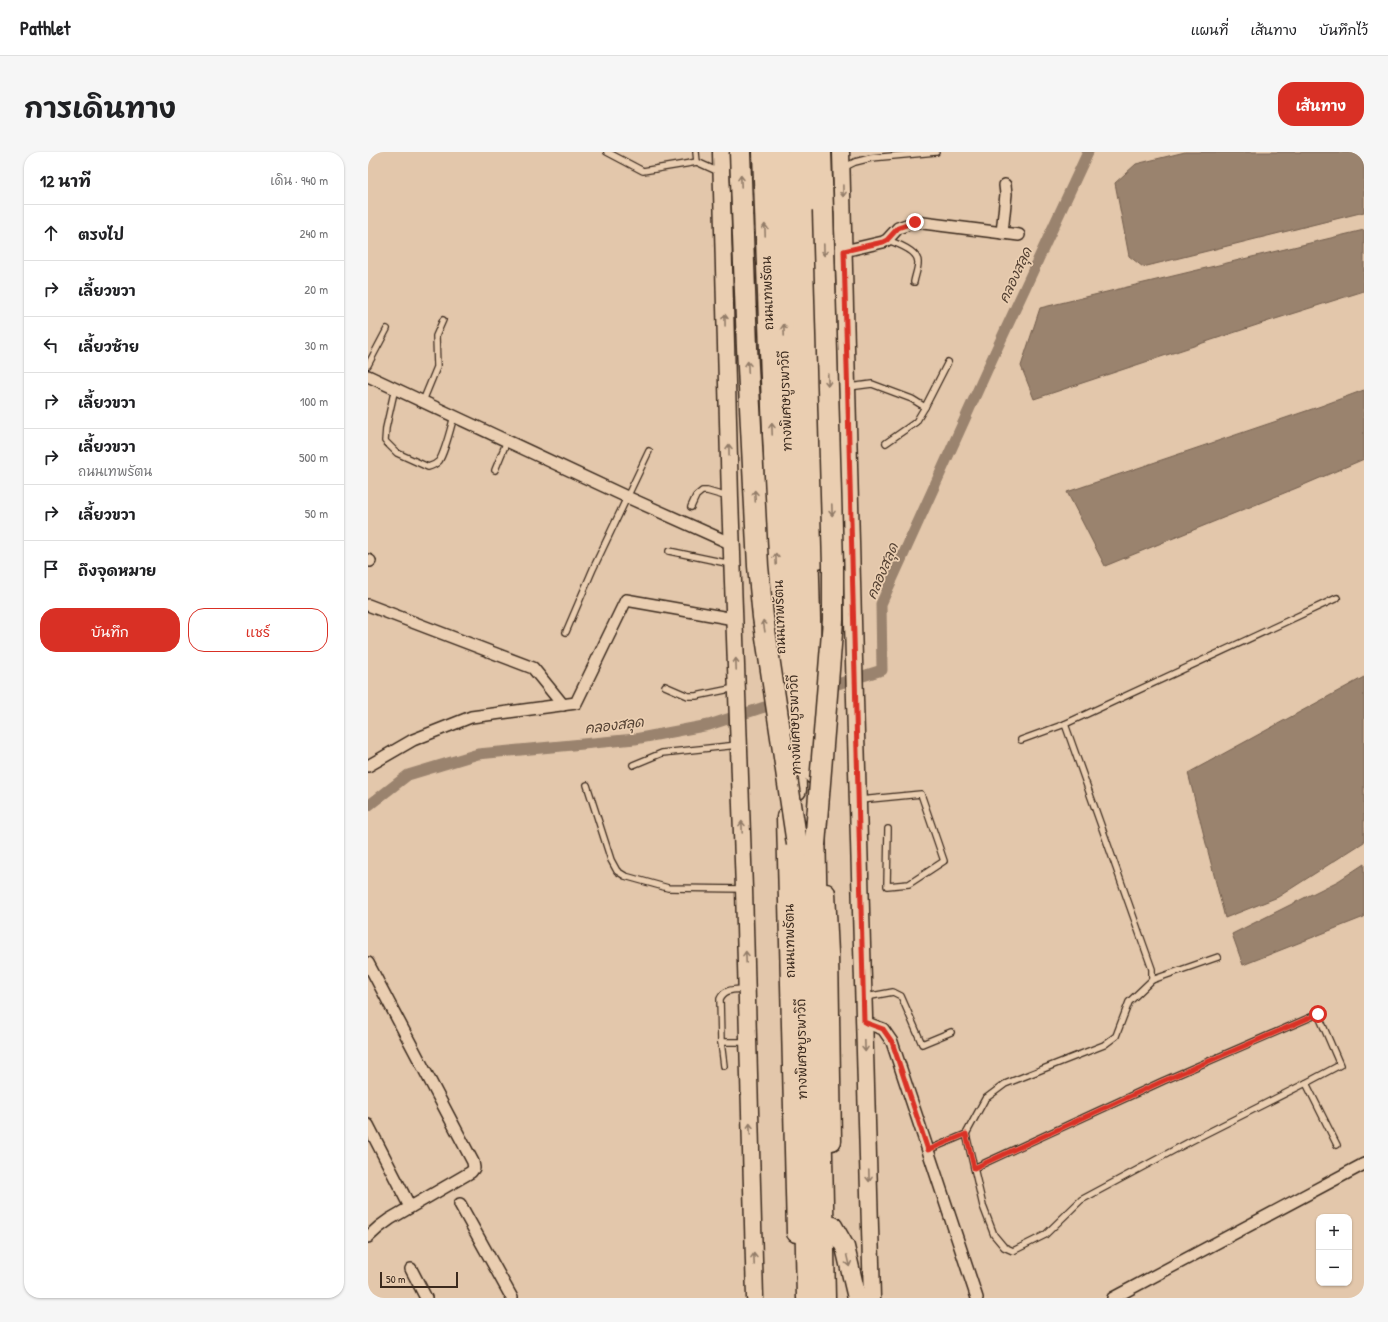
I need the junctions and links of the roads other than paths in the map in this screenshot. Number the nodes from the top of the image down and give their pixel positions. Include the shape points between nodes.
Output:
1 (607, 152) edge
2 (696, 152) edge
3 (721, 152) edge
4 (740, 152) edge
5 (762, 152) edge
6 (779, 152) edge
7 (798, 152) edge
8 (808, 152) edge
9 (821, 152) edge
10 (841, 152) edge
11 (934, 152) edge
12 (697, 162) junction
13 (842, 168) junction
14 (722, 173) junction
15 (1005, 185) dead end
16 (1002, 232) junction
17 (1020, 235) dead end
18 (887, 240) junction
19 (844, 251) junction
20 (914, 282) dead end
21 (443, 320) dead end
22 (387, 329) dead end
23 (948, 362) dead end
24 (368, 365) edge
25 (368, 376) edge
26 (847, 387) junction
27 (395, 388) junction
28 (423, 401) junction
29 (925, 407) junction
30 (454, 416) junction
31 (507, 441) junction
32 (886, 443) dead end
33 (649, 451) dead end
34 (495, 470) dead end
35 (627, 497) junction
36 (730, 498) junction
37 (691, 507) dead end
38 (732, 544) junction
39 (669, 551) dead end
40 (733, 564) junction
41 (1337, 598) dead end
42 (368, 605) edge
43 (734, 619) junction
44 (566, 632) dead end
45 (664, 686) dead end
46 (737, 695) junction
47 (563, 705) junction
48 (1065, 724) junction
49 (1021, 740) dead end
50 (739, 745) junction
51 (632, 765) dead end
52 (368, 766) edge
53 (588, 786) dead end
54 (858, 800) junction
55 (888, 829) dead end
56 (806, 844) junction
57 (744, 889) junction
58 (1218, 956) dead end
59 (368, 963) edge
60 (1152, 980) junction
61 (747, 989) junction
62 (863, 997) junction
63 (864, 1022) junction
64 (952, 1032) dead end
65 (721, 1042) junction
66 (748, 1042) junction
67 (724, 1066) dead end
68 (1306, 1083) junction
69 (368, 1125) edge
70 (966, 1134) junction
71 (1338, 1145) dead end
72 (928, 1150) junction
73 (1364, 1164) edge
74 (974, 1168) junction
75 (460, 1204) dead end
76 (410, 1207) junction
77 (833, 1226) junction
78 (368, 1237) edge
79 (411, 1269) dead end
80 (426, 1298) edge
81 (512, 1298) edge
82 (755, 1298) edge
83 (797, 1298) edge
84 (807, 1298) edge
85 (825, 1298) edge
86 (834, 1298) edge
87 (857, 1298) edge
88 (872, 1298) edge
89 (977, 1298) edge
90 (1113, 1298) edge

1 - 12 lane via 643,171
2 - 12 lane
3 - 14 main road
56 -> 4 highway, bridge via 764,624 758,566
83 -> 5 highway, ถนนเทพรัตน via 787,845
56 -> 6 highway, ทางพิเศษบูรพาวิถี, bridge
7 - 56 highway, ทางพิเศษบูรพาวิถี, bridge
8 - 77 highway via 823,830 829,953
9 -> 56 highway, bridge via 833,620
10 - 13 main road
11 - 13 lane via 872,158
12 - 14 lane
13 -> 19 main road
36 -> 14 main road
15 - 16 street
16 - 17 street
16 - 18 street via 915,222 898,228
18 - 19 street
18 - 20 lane via 917,256 919,262
19 - 26 main road
21 - 28 lane via 436,336 437,367
22 - 24 lane
23 - 29 lane
25 - 27 street
26 - 29 lane via 872,384
26 - 54 main road
27 - 28 street
27 - 30 lane via 385,441 397,453 428,467 433,466 441,457
28 - 30 street
29 - 32 lane via 916,422
30 - 31 street
31 - 34 lane
31 - 35 street
33 - 35 lane
35 - 38 street
35 - 44 lane
36 - 37 lane via 702,491 696,496
36 - 38 main road
38 - 40 main road
39 - 40 lane
40 - 43 main road
41 - 48 lane
42 - 47 street via 533,668
46 -> 43 main road
43 - 47 street via 626,600 576,703
45 - 46 lane via 688,696
46 - 50 main road
47 - 52 street via 471,717 413,740
48 - 49 lane
48 - 60 lane via 1152,969
50 - 51 lane via 662,753
57 -> 50 main road
53 - 57 lane via 617,871 642,882 668,888
54 - 55 lane via 921,794 944,861 909,884 887,886
54 - 62 main road
56 - 84 highway, ทางพิเศษบูรพาวิถี
56 - 85 highway, ทางพิเศษบูรพาวิถี
61 -> 57 main road
58 - 60 lane
59 - 76 street via 473,1162 474,1168 471,1172
60 - 70 lane via 1129,1002 1116,1036 1104,1045 1004,1084 985,1099
61 - 65 lane via 728,990 722,993
61 - 66 main road
62 - 63 main road
62 - 64 lane via 893,992 901,996 922,1044
63 - 72 street via 883,1029 892,1042
63 -> 88 main road
65 - 66 lane
65 - 67 lane
82 -> 66 main road
68 - 71 lane
68 - 74 lane via 1081,1200 1046,1235 1013,1251 1004,1247 994,1235 983,1206
68 - 74 lane via 1340,1065 1318,1014 1163,1081
69 - 76 street
70 - 72 lane
70 - 74 lane
72 - 89 street
73 - 90 street
75 - 81 street
76 - 78 street
77 - 86 highway
77 -> 87 highway via 845,1247
79 - 80 street

